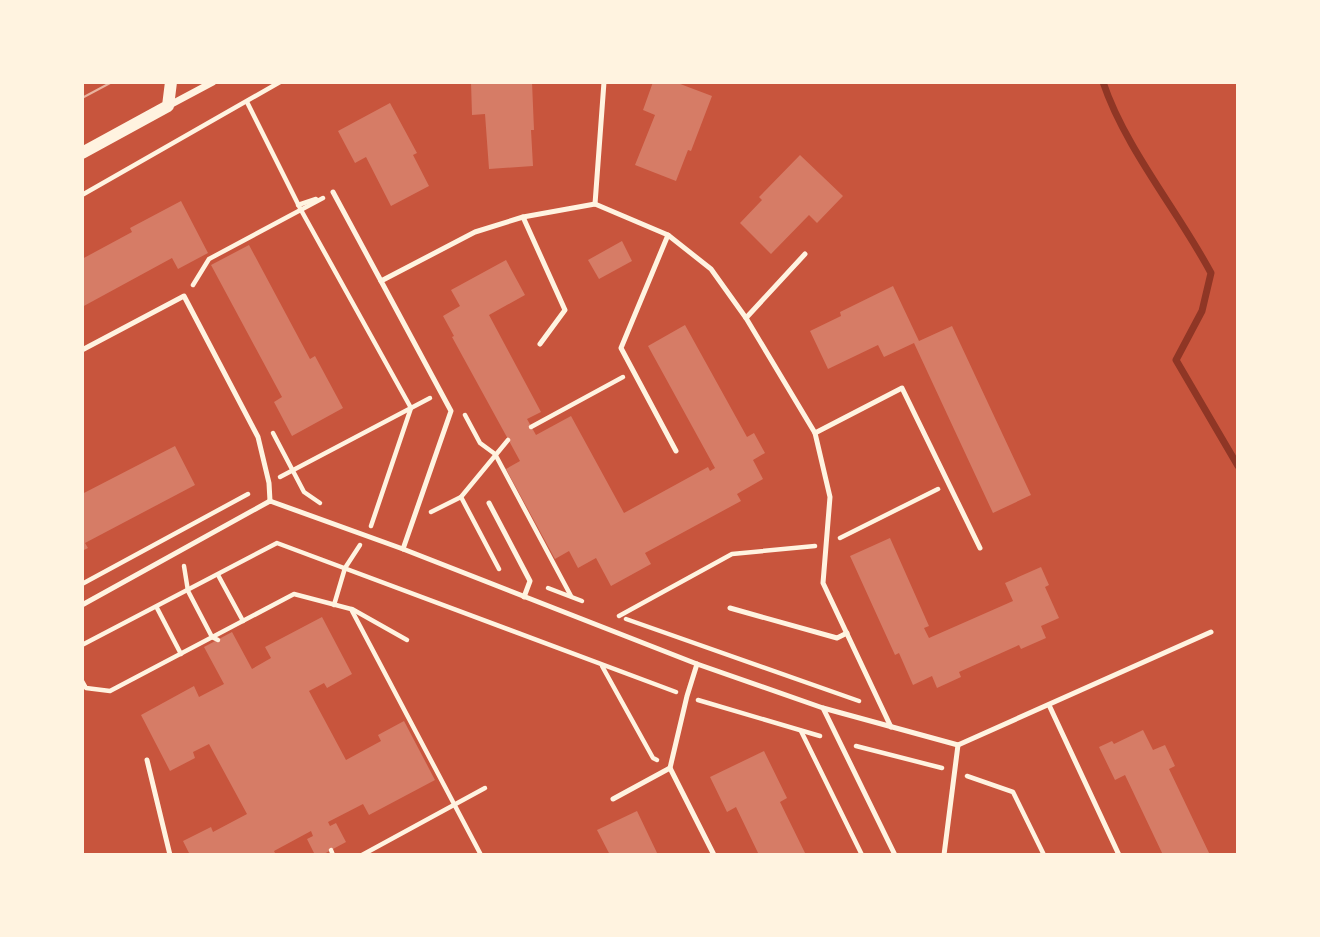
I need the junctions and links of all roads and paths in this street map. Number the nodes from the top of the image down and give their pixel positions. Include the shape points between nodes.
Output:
1 (171, 82) edge
2 (212, 82) edge
3 (280, 82) edge
4 (604, 82) edge
5 (247, 102) junction
6 (167, 106) junction
7 (82, 153) edge
8 (333, 192) joint
9 (82, 195) edge
10 (595, 204) junction
11 (300, 207) junction
12 (523, 217) junction
13 (668, 235) junction
14 (805, 254) dead end
15 (381, 281) junction
16 (193, 285) dead end
17 (746, 318) junction
18 (540, 344) dead end
19 (82, 350) edge
20 (633, 371) junction
21 (429, 398) dead end
22 (411, 408) junction
23 (462, 409) dead end
24 (531, 427) dead end
25 (816, 433) junction
26 (508, 440) dead end
27 (676, 451) dead end
28 (495, 454) junction
29 (293, 470) junction
30 (269, 483) junction
31 (949, 483) junction
32 (461, 497) junction
33 (270, 501) junction
34 (489, 503) dead end
35 (324, 505) dead end
36 (429, 513) dead end
37 (361, 518) dead end
38 (826, 545) junction
39 (980, 548) dead end
40 (403, 550) junction
41 (488, 565) dead end
42 (184, 566) dead end
43 (345, 568) junction
44 (499, 569) junction
45 (218, 575) junction
46 (530, 581) junction
47 (82, 584) edge
48 (188, 592) junction
49 (524, 597) junction
50 (572, 597) junction
51 (584, 602) dead end
52 (82, 605) edge
53 (334, 605) junction
54 (157, 608) junction
55 (730, 608) dead end
56 (352, 609) junction
57 (607, 611) dead end
58 (619, 616) junction
59 (243, 621) junction
60 (1212, 632) dead end
61 (847, 634) junction
62 (212, 637) junction
63 (218, 640) dead end
64 (407, 640) dead end
65 (82, 645) edge
66 (181, 654) junction
67 (601, 664) junction
68 (697, 664) junction
69 (82, 681) edge
70 (687, 696) junction
71 (1049, 705) junction
72 (823, 708) junction
73 (883, 709) junction
74 (891, 727) junction
75 (800, 730) junction
76 (839, 741) junction
77 (958, 745) junction
78 (146, 760) dead end
79 (670, 768) junction
80 (956, 772) junction
81 (485, 789) dead end
82 (613, 799) dead end
83 (455, 805) junction
84 (170, 855) edge
85 (362, 855) edge
86 (481, 855) edge
87 (714, 855) edge
88 (862, 855) edge
89 (895, 855) edge
90 (944, 855) edge
91 (1044, 855) edge
92 (1119, 855) edge

1 - 6 street
2 - 6 street
3 - 5 path
4 - 10 lane
5 - 9 path
5 - 11 path
6 - 7 street
8 - 11 path
8 - 15 lane
10 - 12 lane
10 - 13 lane
11 - 16 path via 209,259
11 - 22 path
12 - 15 lane via 475,232
12 - 18 lane via 565,310
13 - 17 lane via 711,269
13 - 20 lane via 621,348
14 - 17 lane
15 - 40 lane via 452,411
17 - 25 lane
19 - 30 lane via 184,296 258,437
20 - 24 path
20 - 27 lane
21 - 22 path
22 - 29 path
22 - 37 path via 374,522
23 - 28 path via 480,443
25 - 31 lane via 902,388
25 - 38 lane via 830,497
26 - 28 path
28 - 32 path
28 - 50 path
29 - 30 path
29 - 35 path via 304,492
30 - 33 lane
30 - 47 path
31 - 38 path
31 - 39 lane
32 - 36 path
32 - 44 path
33 - 40 lane
33 - 52 lane
34 - 46 lane
38 - 58 path via 732,554
38 - 61 lane via 823,583
40 - 49 lane
41 - 44 path
42 - 48 path
43 - 45 path via 278,543
43 - 53 path
43 - 67 path
44 - 46 path
45 - 48 path
45 - 59 path
46 - 49 lane
46 - 50 path
48 - 54 path
48 - 62 path
49 - 68 lane
50 - 51 path
53 - 56 path
53 - 59 path via 294,594
54 - 65 path
54 - 66 path
55 - 61 lane via 837,638
56 - 64 path
56 - 83 path
57 - 58 path
58 - 73 path
59 - 62 path
60 - 71 lane
61 - 73 lane
62 - 63 path
62 - 66 path
66 - 69 path via 110,691 86,688
67 - 70 path
67 - 79 path via 653,758
68 - 70 lane
68 - 72 lane
70 - 75 path
70 - 79 lane
71 - 77 lane
71 - 92 lane
72 - 74 lane
72 - 76 lane
73 - 74 lane
74 - 77 lane
75 - 76 path
75 - 88 path
76 - 80 path
76 - 89 lane
77 - 80 lane
78 - 84 lane
79 - 82 lane
79 - 87 lane
80 - 90 lane
80 - 91 path via 1013,792
81 - 83 path
83 - 85 path
83 - 86 path

